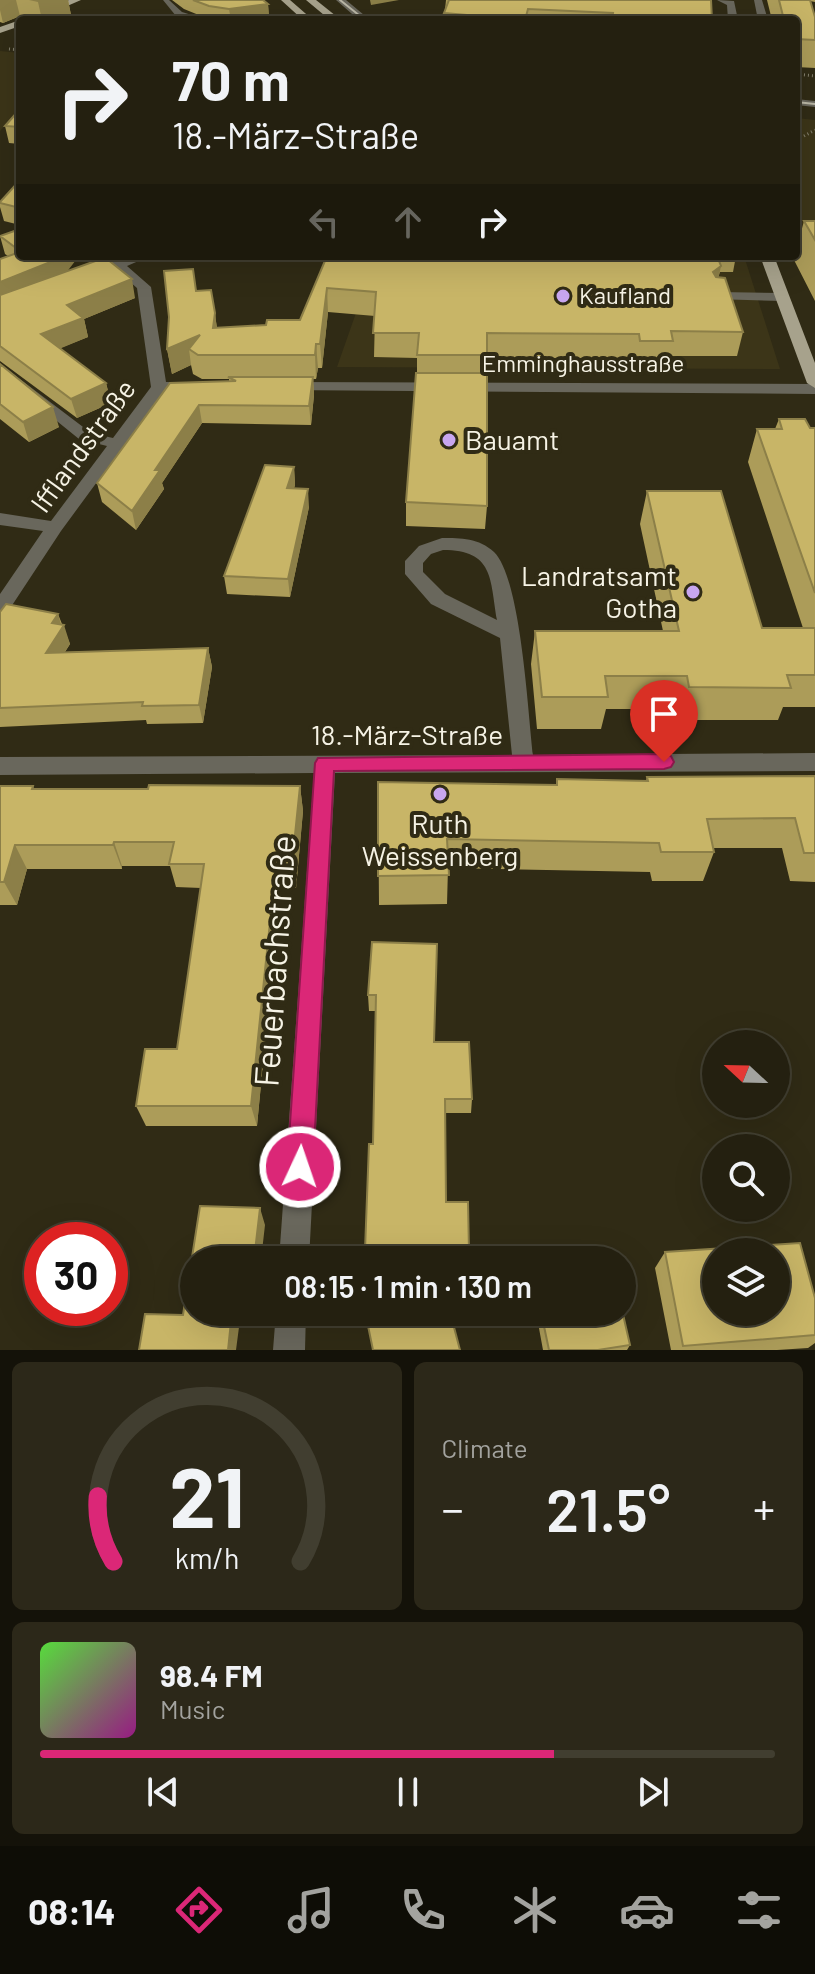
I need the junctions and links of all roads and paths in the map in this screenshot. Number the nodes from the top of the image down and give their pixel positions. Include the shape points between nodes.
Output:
1 (77, 0) edge
2 (310, 0) edge
3 (340, 0) edge
4 (721, 0) edge
5 (166, 2) edge
6 (287, 2) edge
7 (37, 16) edge
8 (187, 16) edge
9 (303, 16) edge
10 (331, 16) edge
11 (360, 16) edge
12 (733, 16) edge
13 (815, 130) edge
14 (804, 136) dead end
15 (113, 260) edge
16 (768, 260) edge
17 (88, 276) edge
18 (718, 296) edge
19 (782, 297) junction
20 (0, 368) edge
21 (815, 386) edge
22 (159, 387) junction
23 (207, 387) edge
24 (271, 387) edge
25 (117, 444) junction
26 (0, 519) edge
27 (55, 527) junction
28 (0, 608) edge
29 (509, 634) junction
30 (523, 762) junction
31 (815, 762) edge
32 (325, 763) junction
33 (0, 766) edge
34 (295, 1246) edge
35 (290, 1326) edge
36 (289, 1350) edge

1 - 7 main road
2 - 10 main road
3 - 11 street
4 - 12 street via 731,3
5 - 8 street
6 - 9 main road
13 - 14 path
15 - 17 street
15 - 22 street, Ifflandstraße via 144,287
16 - 19 main road
18 - 19 street
19 - 21 main road
20 - 25 street via 85,436
21 - 24 street, Emminghausstraße
22 - 23 street
22 - 25 street, Ifflandstraße
25 - 27 street, Ifflandstraße
26 - 27 street
27 - 28 street, Ifflandstraße
29 - 29 street via 497,568 486,554 467,544 442,544 414,561 414,574 438,599
29 - 30 street
30 - 31 street, 18.-März-Straße
30 - 32 street, 18.-März-Straße
32 - 33 street, 18.-März-Straße
32 - 34 street, Feuerbachstraße
35 - 36 street

